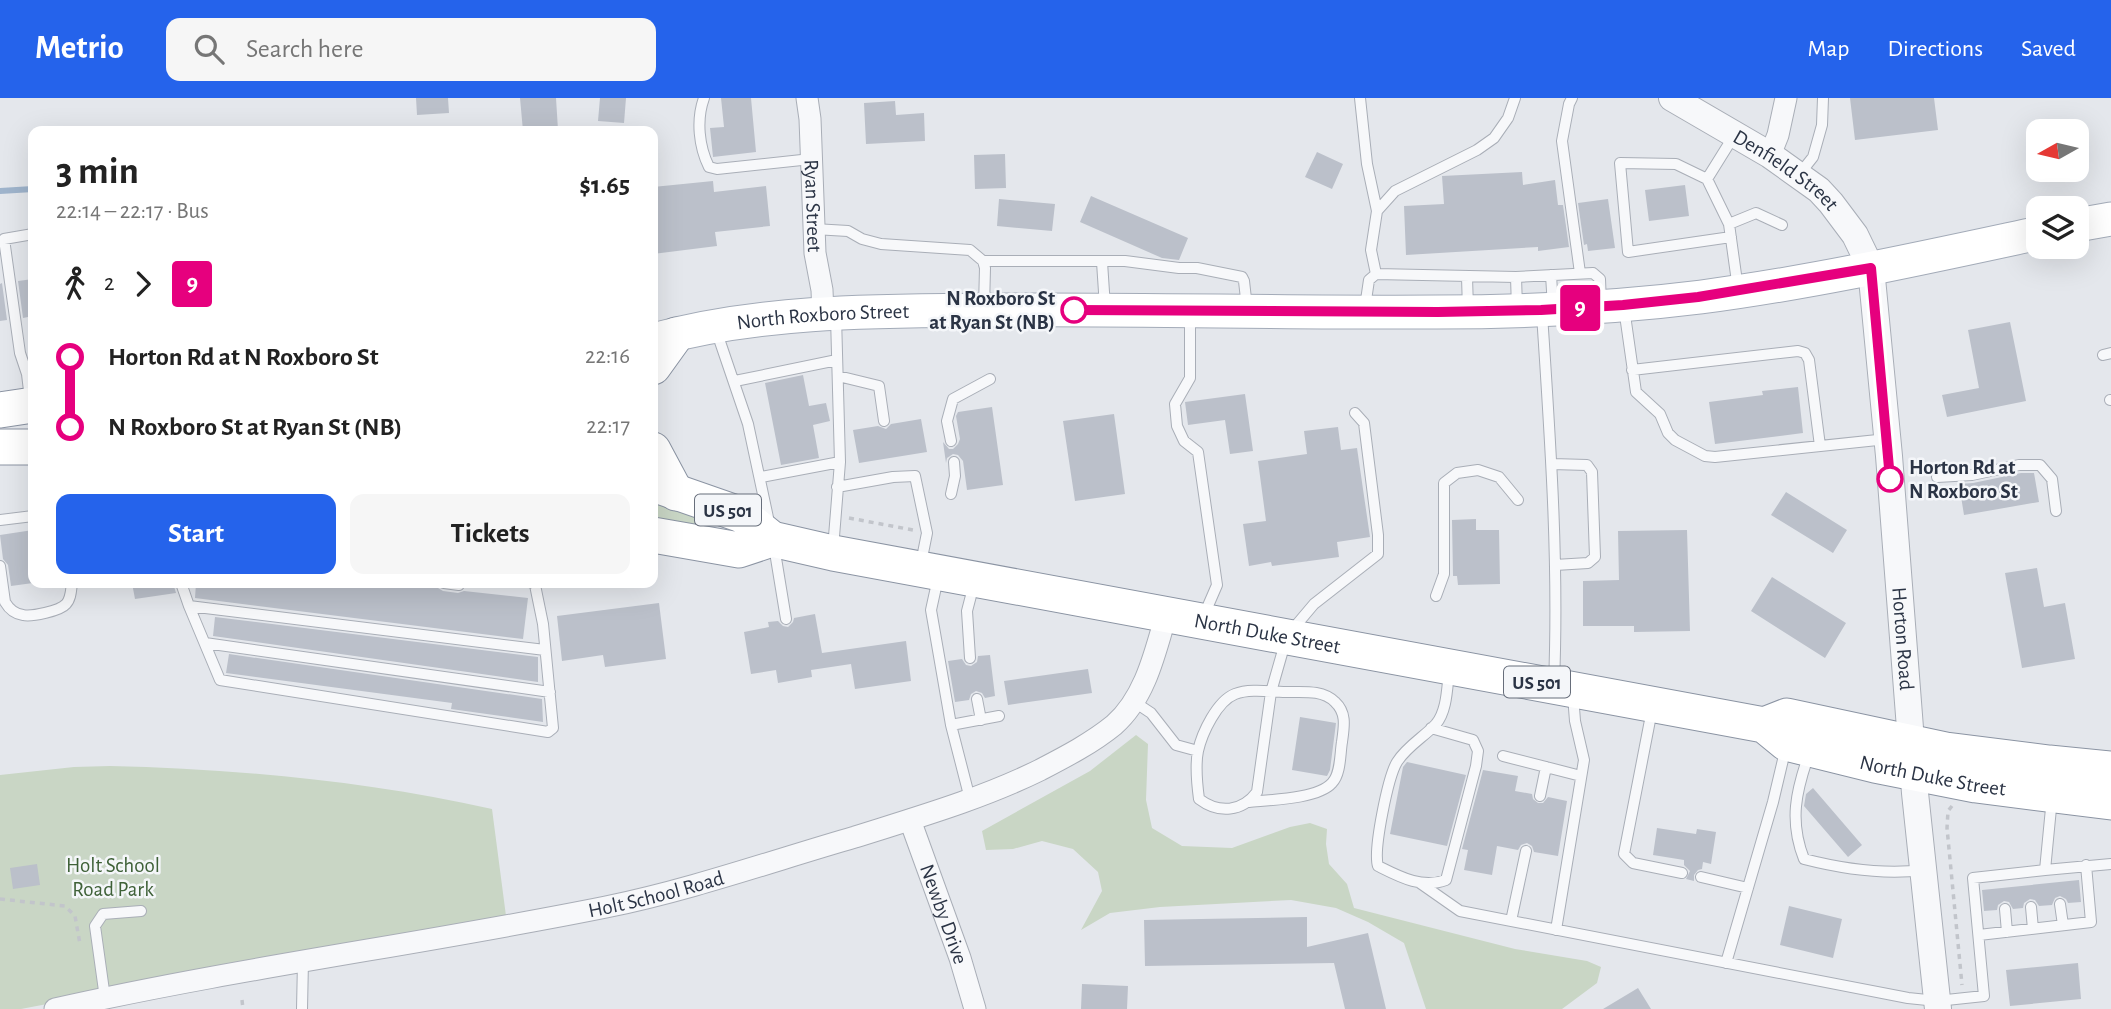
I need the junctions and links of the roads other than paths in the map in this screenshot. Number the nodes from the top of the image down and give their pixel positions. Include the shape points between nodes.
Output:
1 (704, 98) edge
2 (807, 98) edge
3 (1360, 98) edge
4 (1515, 98) edge
5 (1572, 98) edge
6 (1672, 98) edge
7 (1786, 98) edge
8 (1823, 98) edge
9 (1735, 134) junction
10 (1770, 155) junction
11 (811, 159) junction
12 (1798, 176) junction
13 (1707, 179) junction
14 (1377, 211) junction
15 (2111, 219) edge
16 (2089, 223) edge
17 (1729, 224) junction
18 (1782, 225) dead end
19 (814, 229) junction
20 (28, 235) edge
21 (2026, 236) edge
22 (1731, 237) junction
23 (983, 261) junction
24 (1102, 262) junction
25 (1871, 268) junction
26 (1580, 273) junction
27 (1376, 274) junction
28 (1551, 275) junction
29 (1467, 277) junction
30 (1517, 277) junction
31 (1738, 292) junction
32 (1612, 306) junction
33 (984, 310) junction
34 (1105, 310) junction
35 (1190, 310) junction
36 (1537, 310) junction
37 (1247, 311) junction
38 (1365, 312) junction
39 (1468, 312) junction
40 (829, 314) junction
41 (714, 327) junction
42 (664, 337) edge
43 (837, 360) junction
44 (1632, 370) junction
45 (838, 376) junction
46 (990, 379) dead end
47 (735, 381) junction
48 (22, 407) edge
49 (1355, 413) dead end
50 (884, 421) dead end
51 (1887, 439) junction
52 (951, 441) dead end
53 (1819, 446) junction
54 (0, 447) edge
55 (28, 447) edge
56 (840, 462) junction
57 (954, 462) dead end
58 (1552, 464) junction
59 (658, 466) edge
60 (761, 477) junction
61 (1937, 477) dead end
62 (837, 486) junction
63 (665, 488) edge
64 (951, 494) dead end
65 (1518, 500) dead end
66 (2056, 511) dead end
67 (28, 517) edge
68 (0, 520) edge
69 (658, 535) edge
70 (772, 539) junction
71 (833, 553) junction
72 (1555, 565) junction
73 (0, 566) edge
74 (930, 570) junction
75 (975, 579) junction
76 (71, 588) edge
77 (183, 588) edge
78 (536, 588) edge
79 (1436, 596) dead end
80 (189, 606) junction
81 (1166, 615) junction
82 (786, 619) dead end
83 (1202, 621) junction
84 (1287, 636) junction
85 (205, 643) junction
86 (545, 650) junction
87 (970, 657) dead end
88 (1449, 666) junction
89 (1563, 687) junction
90 (550, 692) junction
91 (1271, 692) junction
92 (977, 699) dead end
93 (1133, 701) junction
94 (1653, 704) junction
95 (999, 716) dead end
96 (981, 720) junction
97 (951, 726) junction
98 (1431, 728) junction
99 (1787, 739) junction
100 (1198, 751) junction
101 (1503, 756) dead end
102 (1912, 758) junction
103 (1546, 766) junction
104 (2111, 769) edge
105 (1581, 776) junction
106 (2052, 794) junction
107 (1540, 796) dead end
108 (970, 799) junction
109 (1249, 802) junction
110 (2111, 802) edge
111 (910, 820) junction
112 (1526, 851) dead end
113 (2111, 864) edge
114 (2086, 865) junction
115 (2057, 869) junction
116 (1923, 870) junction
117 (2045, 870) junction
118 (2028, 872) junction
119 (1682, 873) dead end
120 (2002, 875) junction
121 (1701, 877) dead end
122 (1420, 883) junction
123 (2058, 883) dead end
124 (2029, 885) dead end
125 (1748, 888) junction
126 (2003, 888) dead end
127 (2060, 904) dead end
128 (2031, 907) dead end
129 (2005, 909) dead end
130 (141, 911) dead end
131 (1511, 921) junction
132 (2063, 925) junction
133 (2034, 929) junction
134 (1556, 930) junction
135 (2007, 932) junction
136 (1979, 936) junction
137 (303, 961) junction
138 (1726, 963) junction
139 (105, 998) junction
140 (1937, 1005) edge
141 (62, 1008) edge
142 (302, 1009) edge
143 (975, 1009) edge

1 - 11 lane via 701,143 709,167
2 - 11 street, Ryan Street
3 - 14 lane
4 - 14 lane via 1494,138 1395,191
5 - 26 lane via 1562,141
6 - 9 street, Denfield Street
7 - 10 street
8 - 12 lane via 1822,125 1813,157
9 - 10 street, Denfield Street
9 - 13 lane
10 - 12 street, Denfield Street
11 - 19 street, Ryan Street
12 - 25 street, Denfield Street via 1819,190 1844,218
13 - 17 lane
13 - 22 lane via 1676,164 1620,163 1628,252
14 - 27 lane via 1371,250
15 - 16 main road
17 - 18 lane via 1756,213
17 - 22 lane
19 - 23 lane via 848,231 881,244 970,250
19 - 40 street, Ryan Street
20 - 48 lane via 4,239 20,353 27,373
21 - 25 main road, North Roxboro Street
22 - 31 lane
23 - 24 lane
23 - 33 lane
24 - 34 lane
24 - 37 lane via 1197,268 1242,277
25 - 31 main road, North Roxboro Street
25 - 51 street, Horton Road
26 - 28 lane
26 - 32 lane via 1593,272 1600,279
27 - 29 lane
27 - 38 lane via 1369,280
28 - 30 lane
28 - 36 lane
29 - 30 lane
29 - 39 lane
30 - 36 lane
31 - 32 main road, North Roxboro Street
32 - 36 main road, North Roxboro Street
32 - 44 lane
33 - 34 main road, North Roxboro Street
33 - 40 main road, North Roxboro Street
34 - 35 main road, North Roxboro Street
35 - 37 main road, North Roxboro Street
35 - 83 lane via 1190,379 1175,404 1184,441 1198,452 1217,585
36 - 39 main road, North Roxboro Street
36 - 58 lane
37 - 38 main road, North Roxboro Street
38 - 39 main road, North Roxboro Street
40 - 41 main road, North Roxboro Street
40 - 43 lane
41 - 42 main road, North Roxboro Street
41 - 47 lane
43 - 45 lane
43 - 47 lane
44 - 53 lane via 1636,393 1660,414 1668,433 1706,456
44 - 53 lane via 1805,353 1810,360
45 - 50 lane via 879,386
45 - 56 lane
46 - 52 lane via 953,399 947,421
47 - 60 lane
49 - 84 lane via 1364,423 1378,554 1314,604
51 - 53 lane
51 - 102 street, Horton Road
54 - 55 highway
56 - 60 lane
56 - 62 lane
57 - 64 lane
58 - 72 lane
58 - 72 lane via 1587,465 1592,472 1595,557 1588,563
59 - 63 highway
60 - 70 lane
61 - 66 lane via 2040,465 2052,479
62 - 71 lane
62 - 74 lane via 915,475
63 - 70 highway, North Duke Street / US 501 via 742,515
65 - 79 lane via 1499,477 1478,470 1457,473 1444,483 1444,574
67 - 68 lane
69 - 70 highway, US 501 via 739,550
70 - 71 highway, North Duke Street / US 501
70 - 82 lane
71 - 74 highway, North Duke Street / US 501
72 - 89 lane
73 - 76 lane via 5,602 24,616 60,609
74 - 75 highway, North Duke Street / US 501
74 - 97 lane via 931,610
75 - 81 highway, North Duke Street / US 501
75 - 87 lane via 967,611
77 - 80 lane
78 - 86 lane
80 - 85 lane
80 - 86 lane
81 - 83 highway, North Duke Street / US 501
81 - 93 street, Holt School Road via 1153,660
83 - 84 highway, North Duke Street / US 501
84 - 88 highway, North Duke Street / US 501
84 - 91 lane
85 - 90 lane
85 - 90 lane via 220,680 548,732 553,727
86 - 90 lane
88 - 89 highway, North Duke Street / US 501
88 - 98 lane via 1447,697
89 - 94 highway, North Duke Street / US 501
89 - 105 lane via 1584,760
91 - 100 lane via 1236,694 1222,702
91 - 109 lane via 1257,792
91 - 109 lane via 1317,693 1334,700 1345,724 1337,772 1322,790
92 - 96 lane
93 - 100 lane via 1151,713 1176,745
93 - 108 street, Holt School Road via 1113,726 1069,755
94 - 99 highway, North Duke Street / US 501
94 - 119 lane via 1624,854 1633,863
95 - 96 lane
96 - 97 lane
97 - 108 lane
98 - 122 lane via 1397,762 1375,859 1378,866
98 - 122 lane via 1473,740 1478,751 1446,880
99 - 102 highway, North Duke Street / US 501
99 - 102 highway, North Duke Street / US 501 via 1787,716
99 - 116 lane via 1796,839 1804,859 1897,873
99 - 125 lane
100 - 109 lane via 1199,799 1211,808
101 - 103 lane
102 - 104 highway, North Duke Street / US 501 via 1980,755
102 - 106 highway, North Duke Street / US 501 via 1964,783
102 - 116 street, Horton Road
103 - 105 lane
103 - 107 lane
105 - 134 lane
106 - 110 highway, North Duke Street / US 501
106 - 117 lane
108 - 111 street, Holt School Road
111 - 137 street, Holt School Road via 667,893
111 - 143 street, Newby Drive
112 - 131 lane
113 - 114 lane
114 - 115 lane
114 - 132 lane via 2091,922
115 - 117 lane
115 - 123 lane
116 - 140 street, Horton Road
117 - 118 lane
118 - 120 lane
118 - 124 lane
120 - 126 lane
120 - 136 lane via 1973,878
121 - 125 lane
122 - 131 lane via 1460,911
125 - 138 lane
127 - 132 lane
128 - 133 lane
129 - 135 lane
130 - 139 lane via 103,914 95,926
131 - 134 lane
132 - 133 lane
133 - 135 lane
134 - 138 lane
135 - 136 lane
136 - 140 lane via 1984,996
137 - 139 street, Holt School Road
137 - 142 lane
138 - 140 lane
139 - 141 street, Holt School Road

